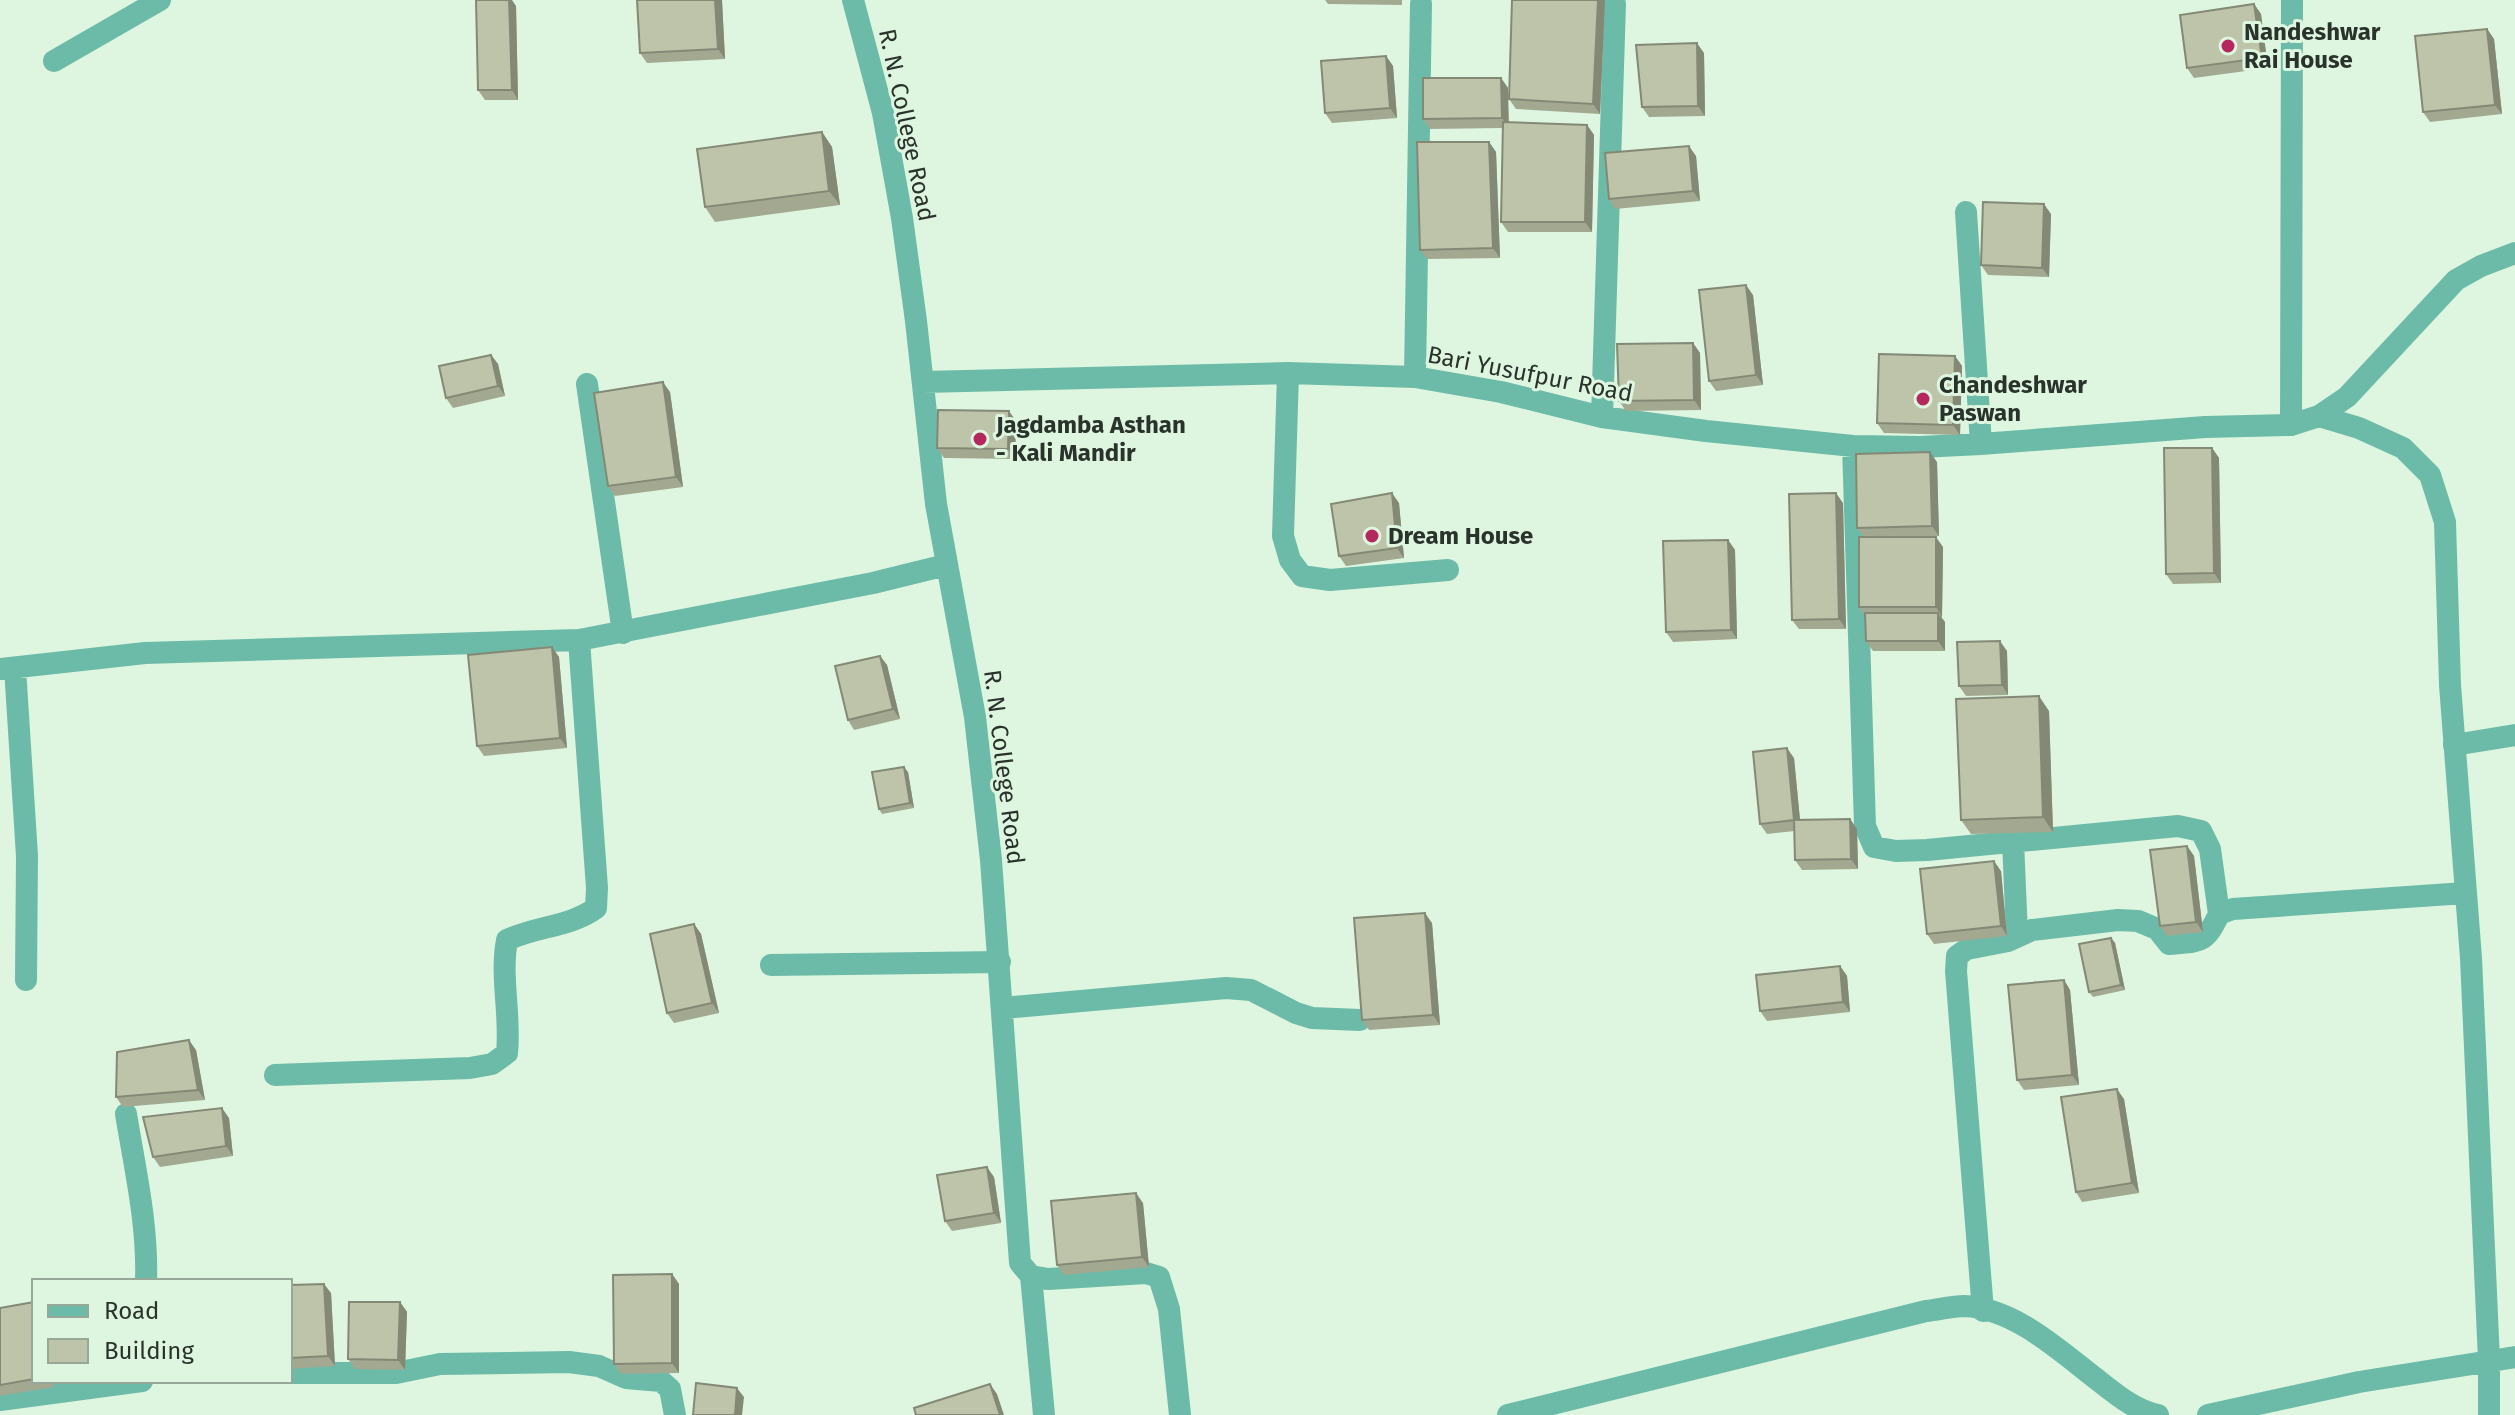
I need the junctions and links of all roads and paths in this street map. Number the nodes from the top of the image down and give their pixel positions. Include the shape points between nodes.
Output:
1 (160, 0) edge
2 (853, 0) edge
3 (2292, 0) edge
4 (1421, 4) dead end
5 (1615, 4) dead end
6 (54, 61) dead end
7 (1966, 212) dead end
8 (2515, 253) edge
9 (1288, 373) junction
10 (1415, 377) junction
11 (923, 382) junction
12 (587, 384) dead end
13 (2319, 416) junction
14 (1602, 417) junction
15 (2291, 425) junction
16 (1981, 444) junction
17 (1853, 446) junction
18 (946, 565) junction
19 (1448, 570) dead end
20 (623, 633) junction
21 (579, 640) junction
22 (7, 669) edge
23 (2515, 735) edge
24 (2454, 745) junction
25 (2013, 841) junction
26 (2465, 893) junction
27 (2219, 914) junction
28 (2017, 935) junction
29 (1000, 962) junction
30 (771, 965) dead end
31 (26, 980) dead end
32 (1003, 1008) junction
33 (1360, 1020) edge
34 (275, 1075) dead end
35 (126, 1114) edge
36 (1031, 1276) junction
37 (146, 1279) edge
38 (1983, 1311) junction
39 (2515, 1357) edge
40 (2489, 1360) junction
41 (292, 1373) edge
42 (124, 1383) edge
43 (0, 1400) edge
44 (675, 1415) edge
45 (1044, 1415) edge
46 (1180, 1415) edge
47 (1508, 1415) edge
48 (2158, 1415) edge
49 (2208, 1415) edge
50 (2489, 1415) edge

1 - 6 street
2 - 11 street, R. N. College Road via 883,113
3 - 15 street
4 - 10 street
5 - 14 street
7 - 16 street
8 - 13 street, Bari Yusufpur Road via 2456,280 2347,397
9 - 10 street, Bari Yusufpur Road
9 - 11 street, Bari Yusufpur Road
9 - 19 street via 1283,536 1302,576 1330,580
10 - 14 street, Bari Yusufpur Road
11 - 18 street, R. N. College Road
12 - 20 street
13 - 15 street, Bari Yusufpur Road
13 - 24 street via 2403,448 2430,475 2445,522
14 - 17 street, Bari Yusufpur Road
15 - 16 street, Bari Yusufpur Road
16 - 17 street, Bari Yusufpur Road
17 - 25 street via 1869,837 1874,847 1896,851
18 - 20 street
18 - 29 street, R. N. College Road via 975,717
20 - 21 street
21 - 22 street via 145,653
21 - 34 street via 596,908 582,918 507,940 507,1053 492,1064 470,1068
22 - 31 street via 27,856
23 - 24 street
24 - 26 street
25 - 27 street via 2178,826 2201,831 2210,849
25 - 28 street
26 - 27 street
26 - 40 street
27 - 28 street via 2209,934 2198,941 2169,944 2157,929 2118,920
28 - 38 street via 1957,956
29 - 30 street
29 - 32 street, R. N. College Road
32 - 33 street via 1226,988 1251,990 1312,1018
32 - 36 street, R. N. College Road via 1020,1263
35 - 37 street via 142,1211
36 - 45 street, R. N. College Road
36 - 46 street via 1159,1277 1169,1309
38 - 47 street via 1964,1306 1926,1311
38 - 48 street via 2036,1332 2118,1396
39 - 40 street
40 - 49 street
40 - 50 street
41 - 44 street via 396,1373 455,1363 587,1363 626,1378 661,1381 670,1389
42 - 43 street

